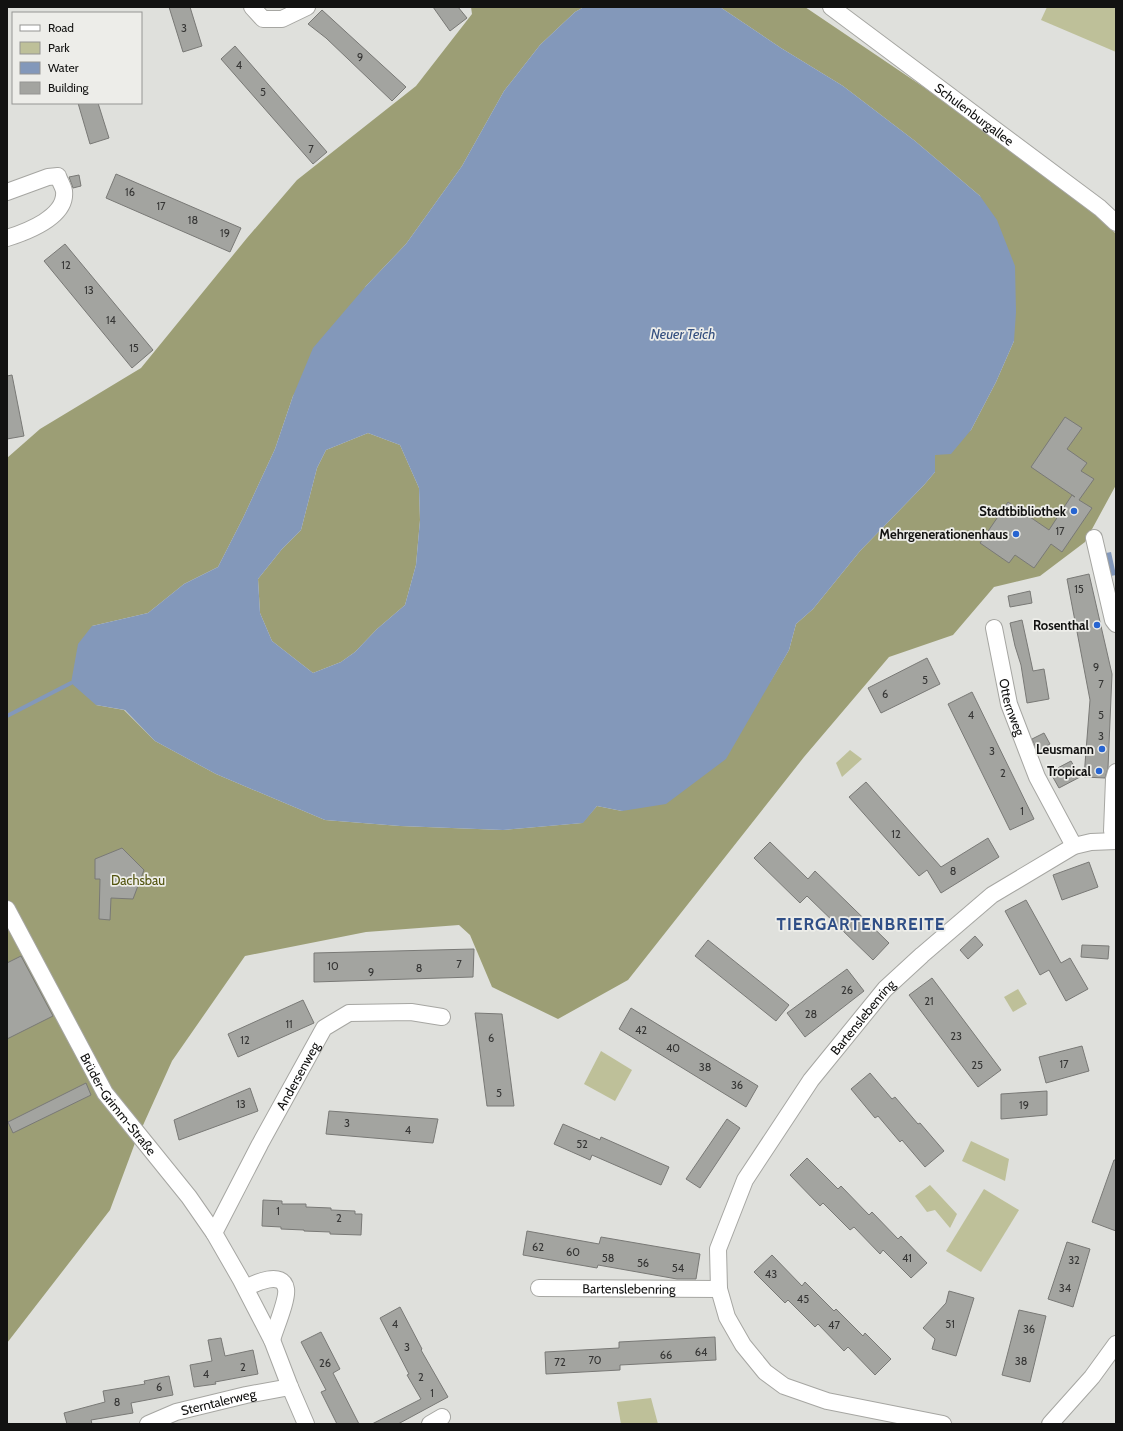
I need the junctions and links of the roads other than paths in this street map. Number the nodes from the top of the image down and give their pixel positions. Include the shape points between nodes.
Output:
1 (252, 7) edge
2 (307, 7) edge
3 (831, 7) edge
4 (7, 192) edge
5 (1116, 223) edge
6 (7, 238) edge
7 (1094, 538) dead end
8 (1116, 624) edge
9 (994, 628) dead end
10 (1116, 772) edge
11 (1116, 831) edge
12 (1116, 841) edge
13 (1074, 846) junction
14 (7, 909) edge
15 (442, 1017) dead end
16 (214, 1233) junction
17 (246, 1288) junction
18 (539, 1288) dead end
19 (718, 1290) junction
20 (272, 1340) junction
21 (1116, 1344) edge
22 (290, 1387) junction
23 (148, 1424) edge
24 (306, 1424) edge
25 (943, 1424) edge
26 (1050, 1424) edge

1 - 2 street via 263,19 282,19
3 - 5 street, Schulenburgallee via 1100,208
4 - 6 street via 58,176 64,191 62,202 54,215 25,232
7 - 8 street
9 - 13 street, Otternweg via 1009,704 1037,777
10 - 11 street via 1112,831
12 - 13 street, Bartenslebenring
13 - 19 street, Bartenslebenring via 992,895 922,955 885,989 815,1075 745,1180 718,1249
14 - 16 street, Brüder-Grimm-Straße via 105,1093 189,1197
15 - 16 street, Andersenweg via 411,1012 349,1014 324,1028
16 - 17 street, Brüder-Grimm-Straße
17 - 20 street, Brüder-Grimm-Straße
17 - 20 street via 274,1279 281,1281 286,1288 286,1298
18 - 19 street, Bartenslebenring
19 - 25 street, Bartenslebenring via 727,1317 743,1344 766,1372 784,1386 827,1401
20 - 22 street, Brüder-Grimm-Straße
21 - 26 street via 1092,1377
22 - 23 street, Sterntalerweg via 176,1412
22 - 24 street, Brüder-Grimm-Straße

